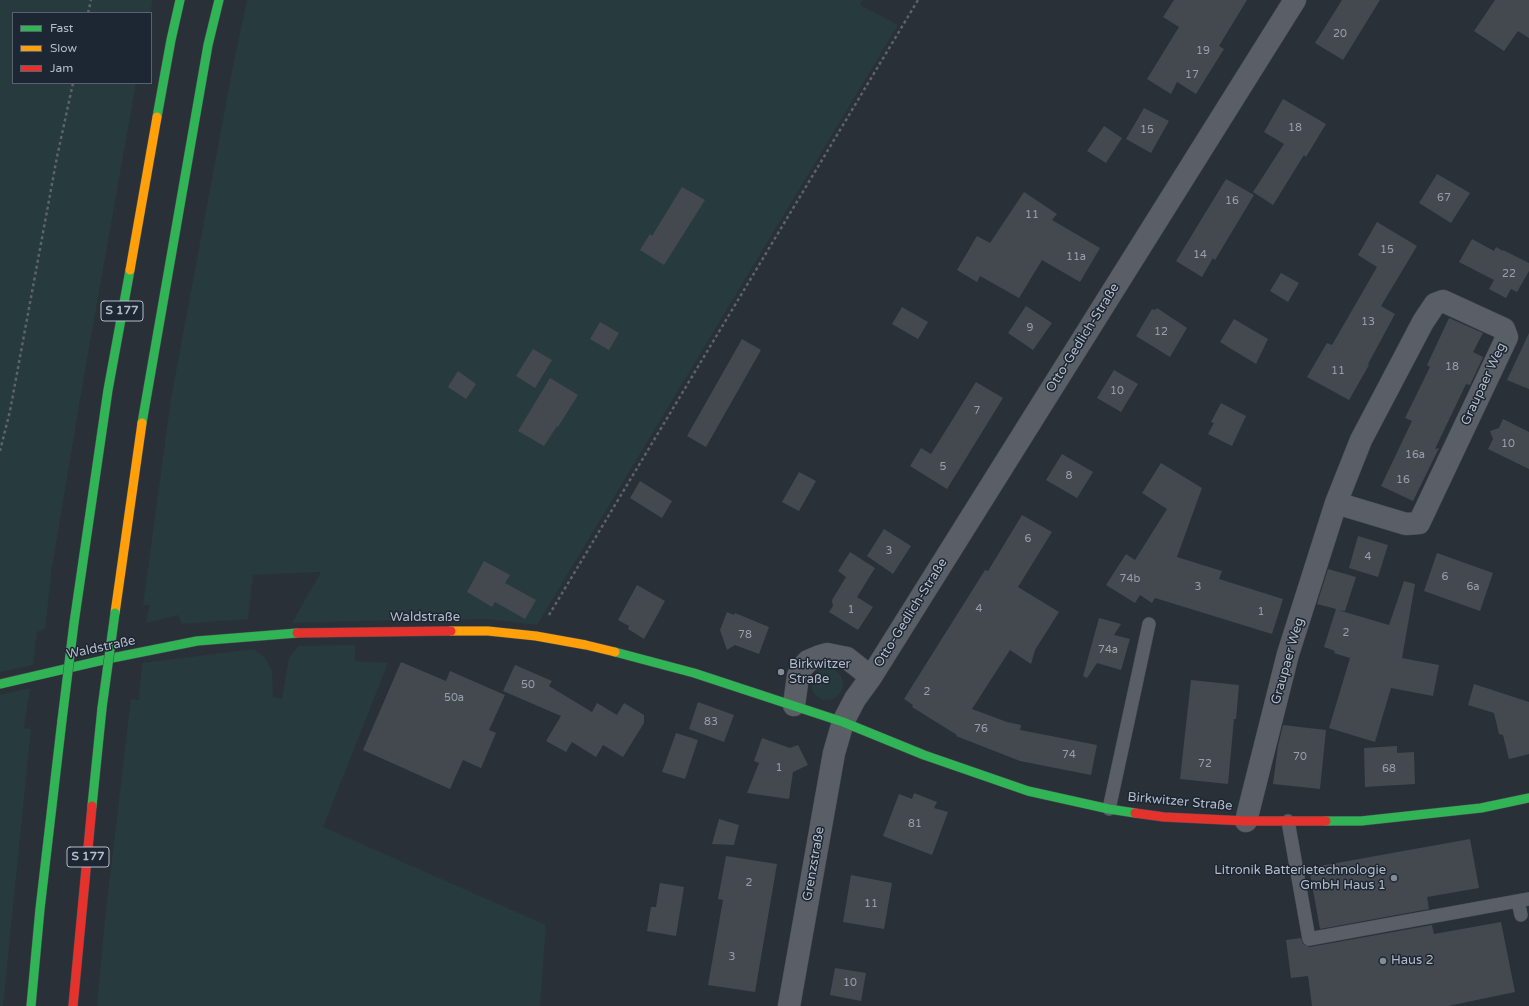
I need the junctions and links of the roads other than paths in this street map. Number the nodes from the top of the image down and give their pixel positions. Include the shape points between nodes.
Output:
1 (180, 0) edge
2 (218, 0) edge
3 (1295, 0) edge
4 (1336, 503) junction
5 (1149, 624) dead end
6 (871, 677) junction
7 (0, 684) edge
8 (794, 705) junction
9 (842, 722) junction
10 (1529, 798) edge
11 (1110, 809) junction
12 (1246, 821) junction
13 (1288, 821) junction
14 (1524, 900) edge
15 (1521, 916) dead end
16 (32, 1006) edge
17 (73, 1006) edge
18 (789, 1006) edge

1 - 16 main road, S 177, bridge via 108,390 62,720 40,909
2 - 17 main road, S 177, bridge via 148,387 115,614 102,708
3 - 6 street, Otto-Gedlich-Straße
4 - 4 street, Graupaer Weg via 1361,440 1435,304 1443,301 1504,329 1507,337 1419,523 1406,524
4 - 12 street, Graupaer Weg via 1288,654
5 - 11 lane
6 - 8 street, Otto-Gedlich-Straße via 847,658 827,654 820,656 808,661 802,668 798,676
6 - 9 street, Otto-Gedlich-Straße
7 - 8 main road, Waldstraße via 197,641 264,635 488,631 586,645 694,673
8 - 9 main road, Waldstraße
9 - 11 main road, Birkwitzer Straße via 924,755 1028,791
9 - 18 street, Grenzstraße via 834,753
10 - 13 main road, Birkwitzer Straße via 1481,808 1368,820
11 - 12 main road, Birkwitzer Straße via 1164,817
12 - 13 main road, Birkwitzer Straße
13 - 14 lane via 1309,939
14 - 15 lane

